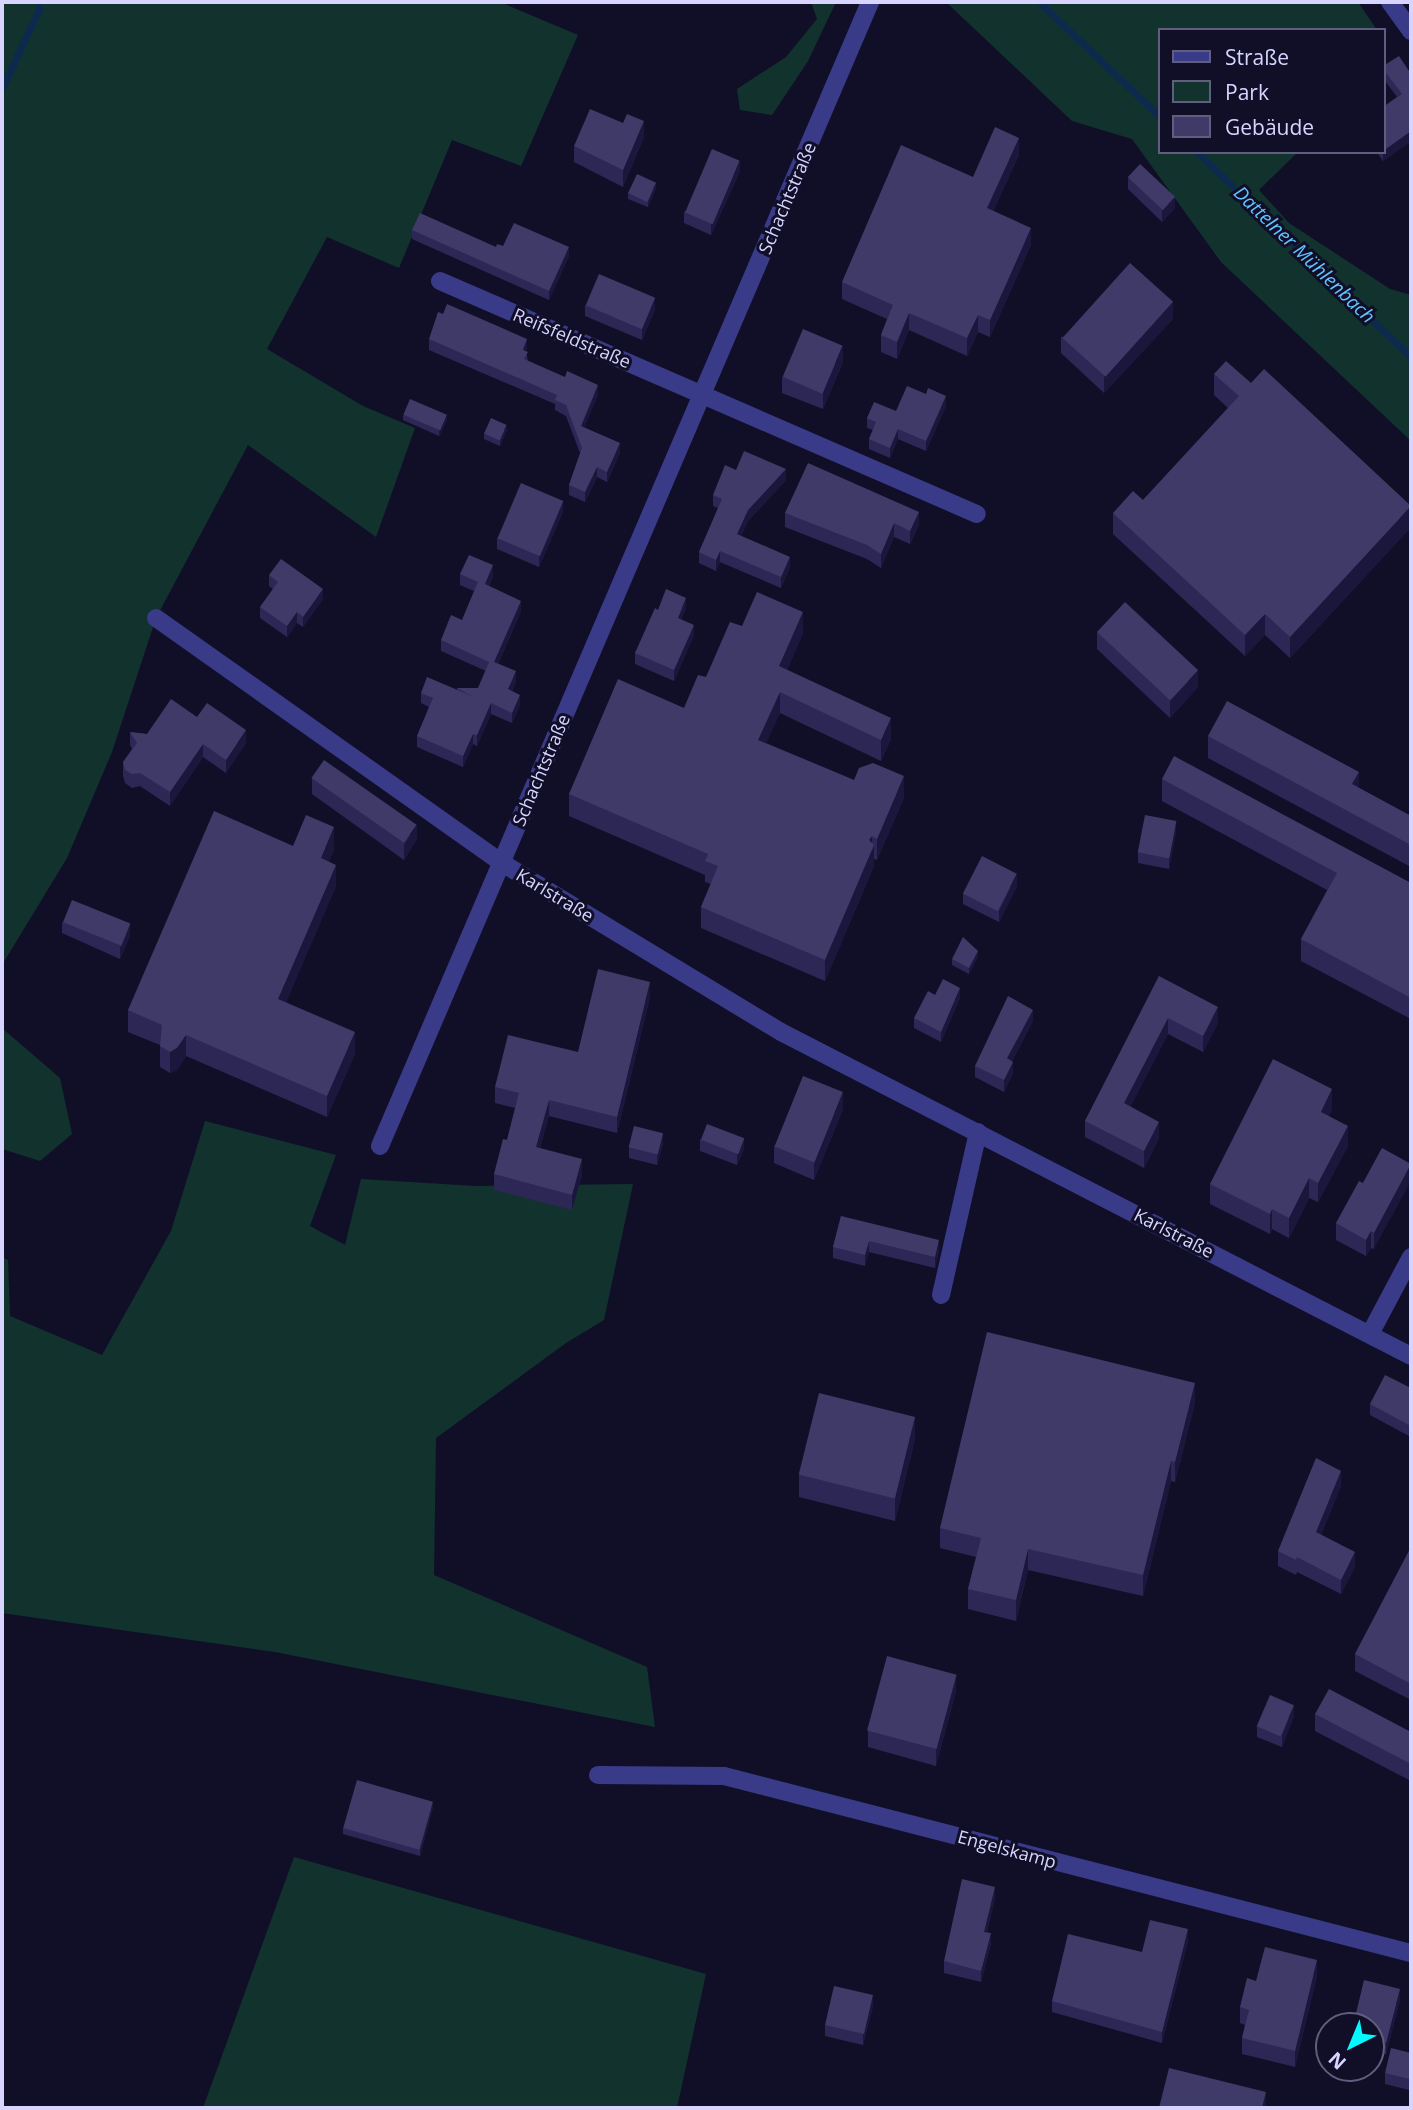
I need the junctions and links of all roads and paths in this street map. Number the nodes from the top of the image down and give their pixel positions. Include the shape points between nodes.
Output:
1 (870, 2) edge
2 (1390, 2) edge
3 (1411, 31) edge
4 (440, 281) dead end
5 (704, 395) junction
6 (977, 514) dead end
7 (156, 618) dead end
8 (502, 863) junction
9 (978, 1132) junction
10 (380, 1146) dead end
11 (1411, 1257) edge
12 (941, 1295) dead end
13 (1370, 1334) junction
14 (1411, 1356) edge
15 (598, 1775) dead end
16 (1411, 1953) edge

1 - 5 street, Schachtstraße
2 - 3 street
4 - 5 street, Reifsfeldstraße
5 - 6 street
5 - 8 street, Schachtstraße via 655,499
7 - 8 street, Karlstraße
8 - 9 street, Karlstraße via 781,1032
8 - 10 street, Schachtstraße
9 - 12 street
9 - 13 street, Karlstraße
11 - 13 street
13 - 14 street, Karlstraße
15 - 16 street, Engelskamp via 723,1776

